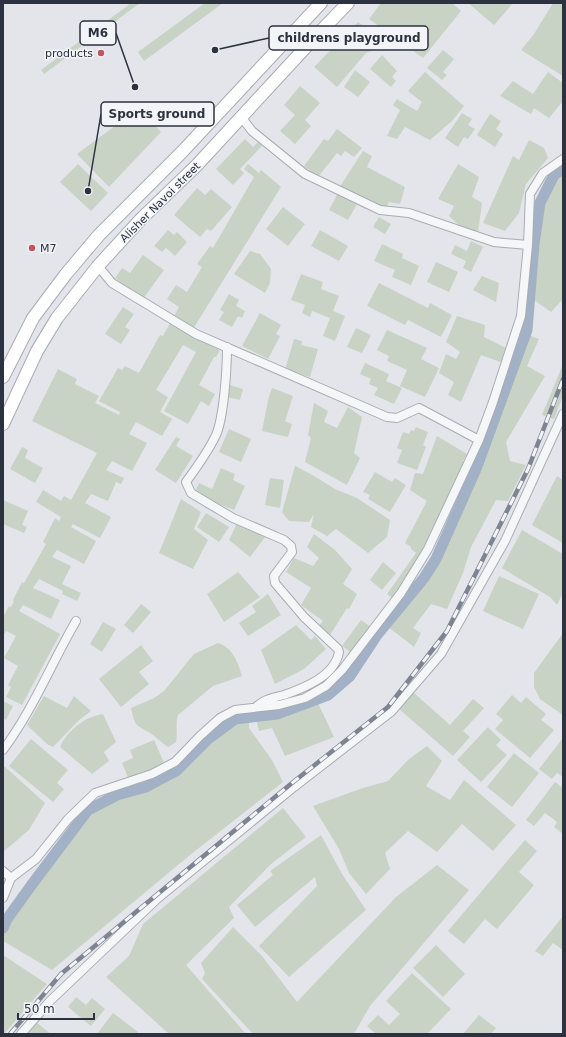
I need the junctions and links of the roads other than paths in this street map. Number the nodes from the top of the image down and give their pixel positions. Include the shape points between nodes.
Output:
1 (321, 3) edge
2 (348, 3) edge
3 (242, 118) junction
4 (563, 159) edge
5 (528, 245) junction
6 (98, 266) junction
7 (227, 347) junction
8 (3, 377) edge
9 (563, 414) edge
10 (3, 424) edge
11 (479, 440) junction
12 (76, 621) dead end
13 (255, 708) junction
14 (3, 750) edge
15 (3, 871) edge
16 (11, 878) junction
17 (3, 898) edge
18 (21, 1034) edge

1 - 8 street, Alisher Navoi street via 182,152 89,246 33,318
2 - 3 street, Alisher Navoi street
3 - 5 street via 252,131 305,174 380,210 409,213 494,242
3 - 6 street, Alisher Navoi street
4 - 5 street via 543,173 530,194
5 - 11 street via 520,316
6 - 7 street via 112,282 196,334
6 - 10 street, Alisher Navoi street via 57,318 37,351
7 - 11 street via 387,417 398,418 419,408
7 - 13 street via 227,372 216,434 186,482 191,493 233,518 284,540 291,546 292,552 274,576 275,583 339,652 330,669 322,677 285,695 266,699
9 - 18 street via 505,541 441,654 392,712 294,787 157,900 50,1001
11 - 13 street via 428,549 401,593 342,670 326,686 305,698
12 - 14 street via 20,728
13 - 16 street via 235,710 220,718 175,762 152,774 95,793 68,819 36,859
15 - 16 street
16 - 17 street

